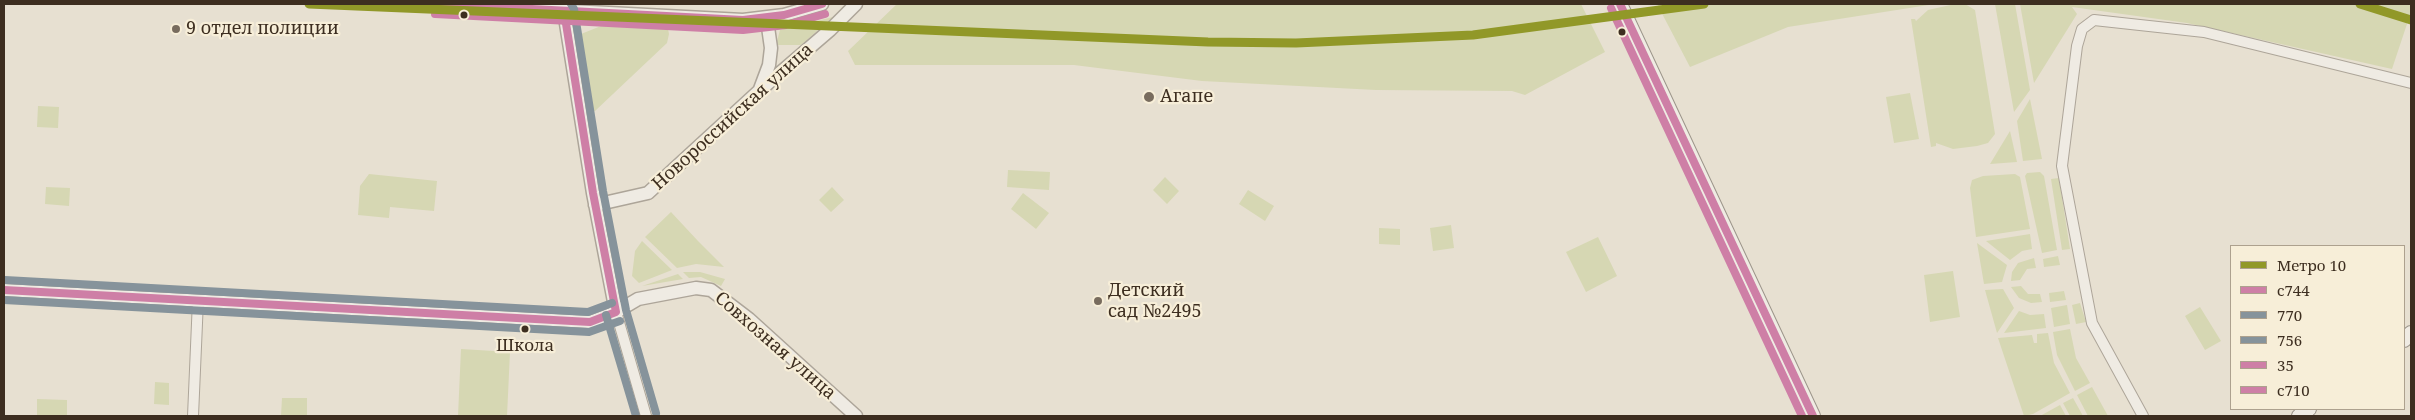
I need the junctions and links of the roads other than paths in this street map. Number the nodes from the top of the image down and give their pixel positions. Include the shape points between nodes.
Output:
1 (436, 4) edge
2 (822, 4) edge
3 (856, 4) edge
4 (1620, 4) edge
5 (564, 11) junction
6 (760, 19) junction
7 (2411, 83) edge
8 (759, 91) junction
9 (595, 205) junction
10 (4, 290) edge
11 (198, 300) junction
12 (616, 312) junction
13 (193, 416) edge
14 (646, 416) edge
15 (856, 416) edge
16 (1813, 416) edge
17 (2143, 416) edge

1 - 5 street
2 - 6 street via 784,16
3 - 8 street, Новороссийская улица
4 - 16 main road
5 - 6 street via 709,20
5 - 9 street
6 - 8 street via 768,27 771,48 769,65
7 - 17 street via 2204,32 2094,20 2082,29 2062,166 2092,323
8 - 9 street, Новороссийская улица via 648,193
9 - 12 street
10 - 11 street
11 - 12 street via 590,322
11 - 13 street
12 - 14 street
12 - 15 street, Совхозная улица via 638,298 696,288 711,290 749,318

